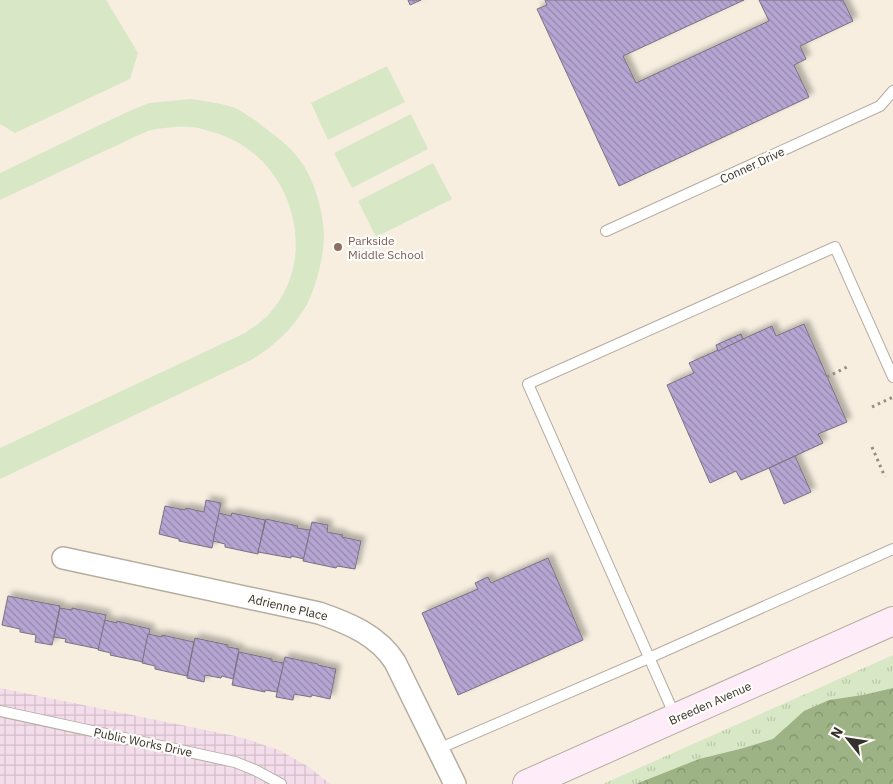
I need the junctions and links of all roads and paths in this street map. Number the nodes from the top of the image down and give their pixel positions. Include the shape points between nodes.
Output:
1 (893, 91) edge
2 (606, 231) dead end
3 (847, 367) dead end
4 (827, 377) dead end
5 (893, 377) edge
6 (893, 397) edge
7 (872, 407) dead end
8 (872, 447) dead end
9 (885, 477) dead end
10 (893, 549) edge
11 (63, 558) dead end
12 (893, 621) edge
13 (649, 658) junction
14 (0, 710) edge
15 (676, 718) junction
16 (438, 749) junction
17 (281, 784) edge
18 (454, 784) edge
19 (527, 784) edge

1 - 2 lane, Conner Drive via 880,106
3 - 4 path
5 - 13 lane via 835,247 528,384
6 - 7 path
8 - 9 path
10 - 13 lane
11 - 16 street, Adrienne Place via 319,613 346,623 367,634 392,657
12 - 15 street, Breeden Avenue
13 - 15 lane
13 - 16 lane
14 - 17 lane, Public Works Drive via 235,762
15 - 19 street, Breeden Avenue
16 - 18 street, Adrienne Place

